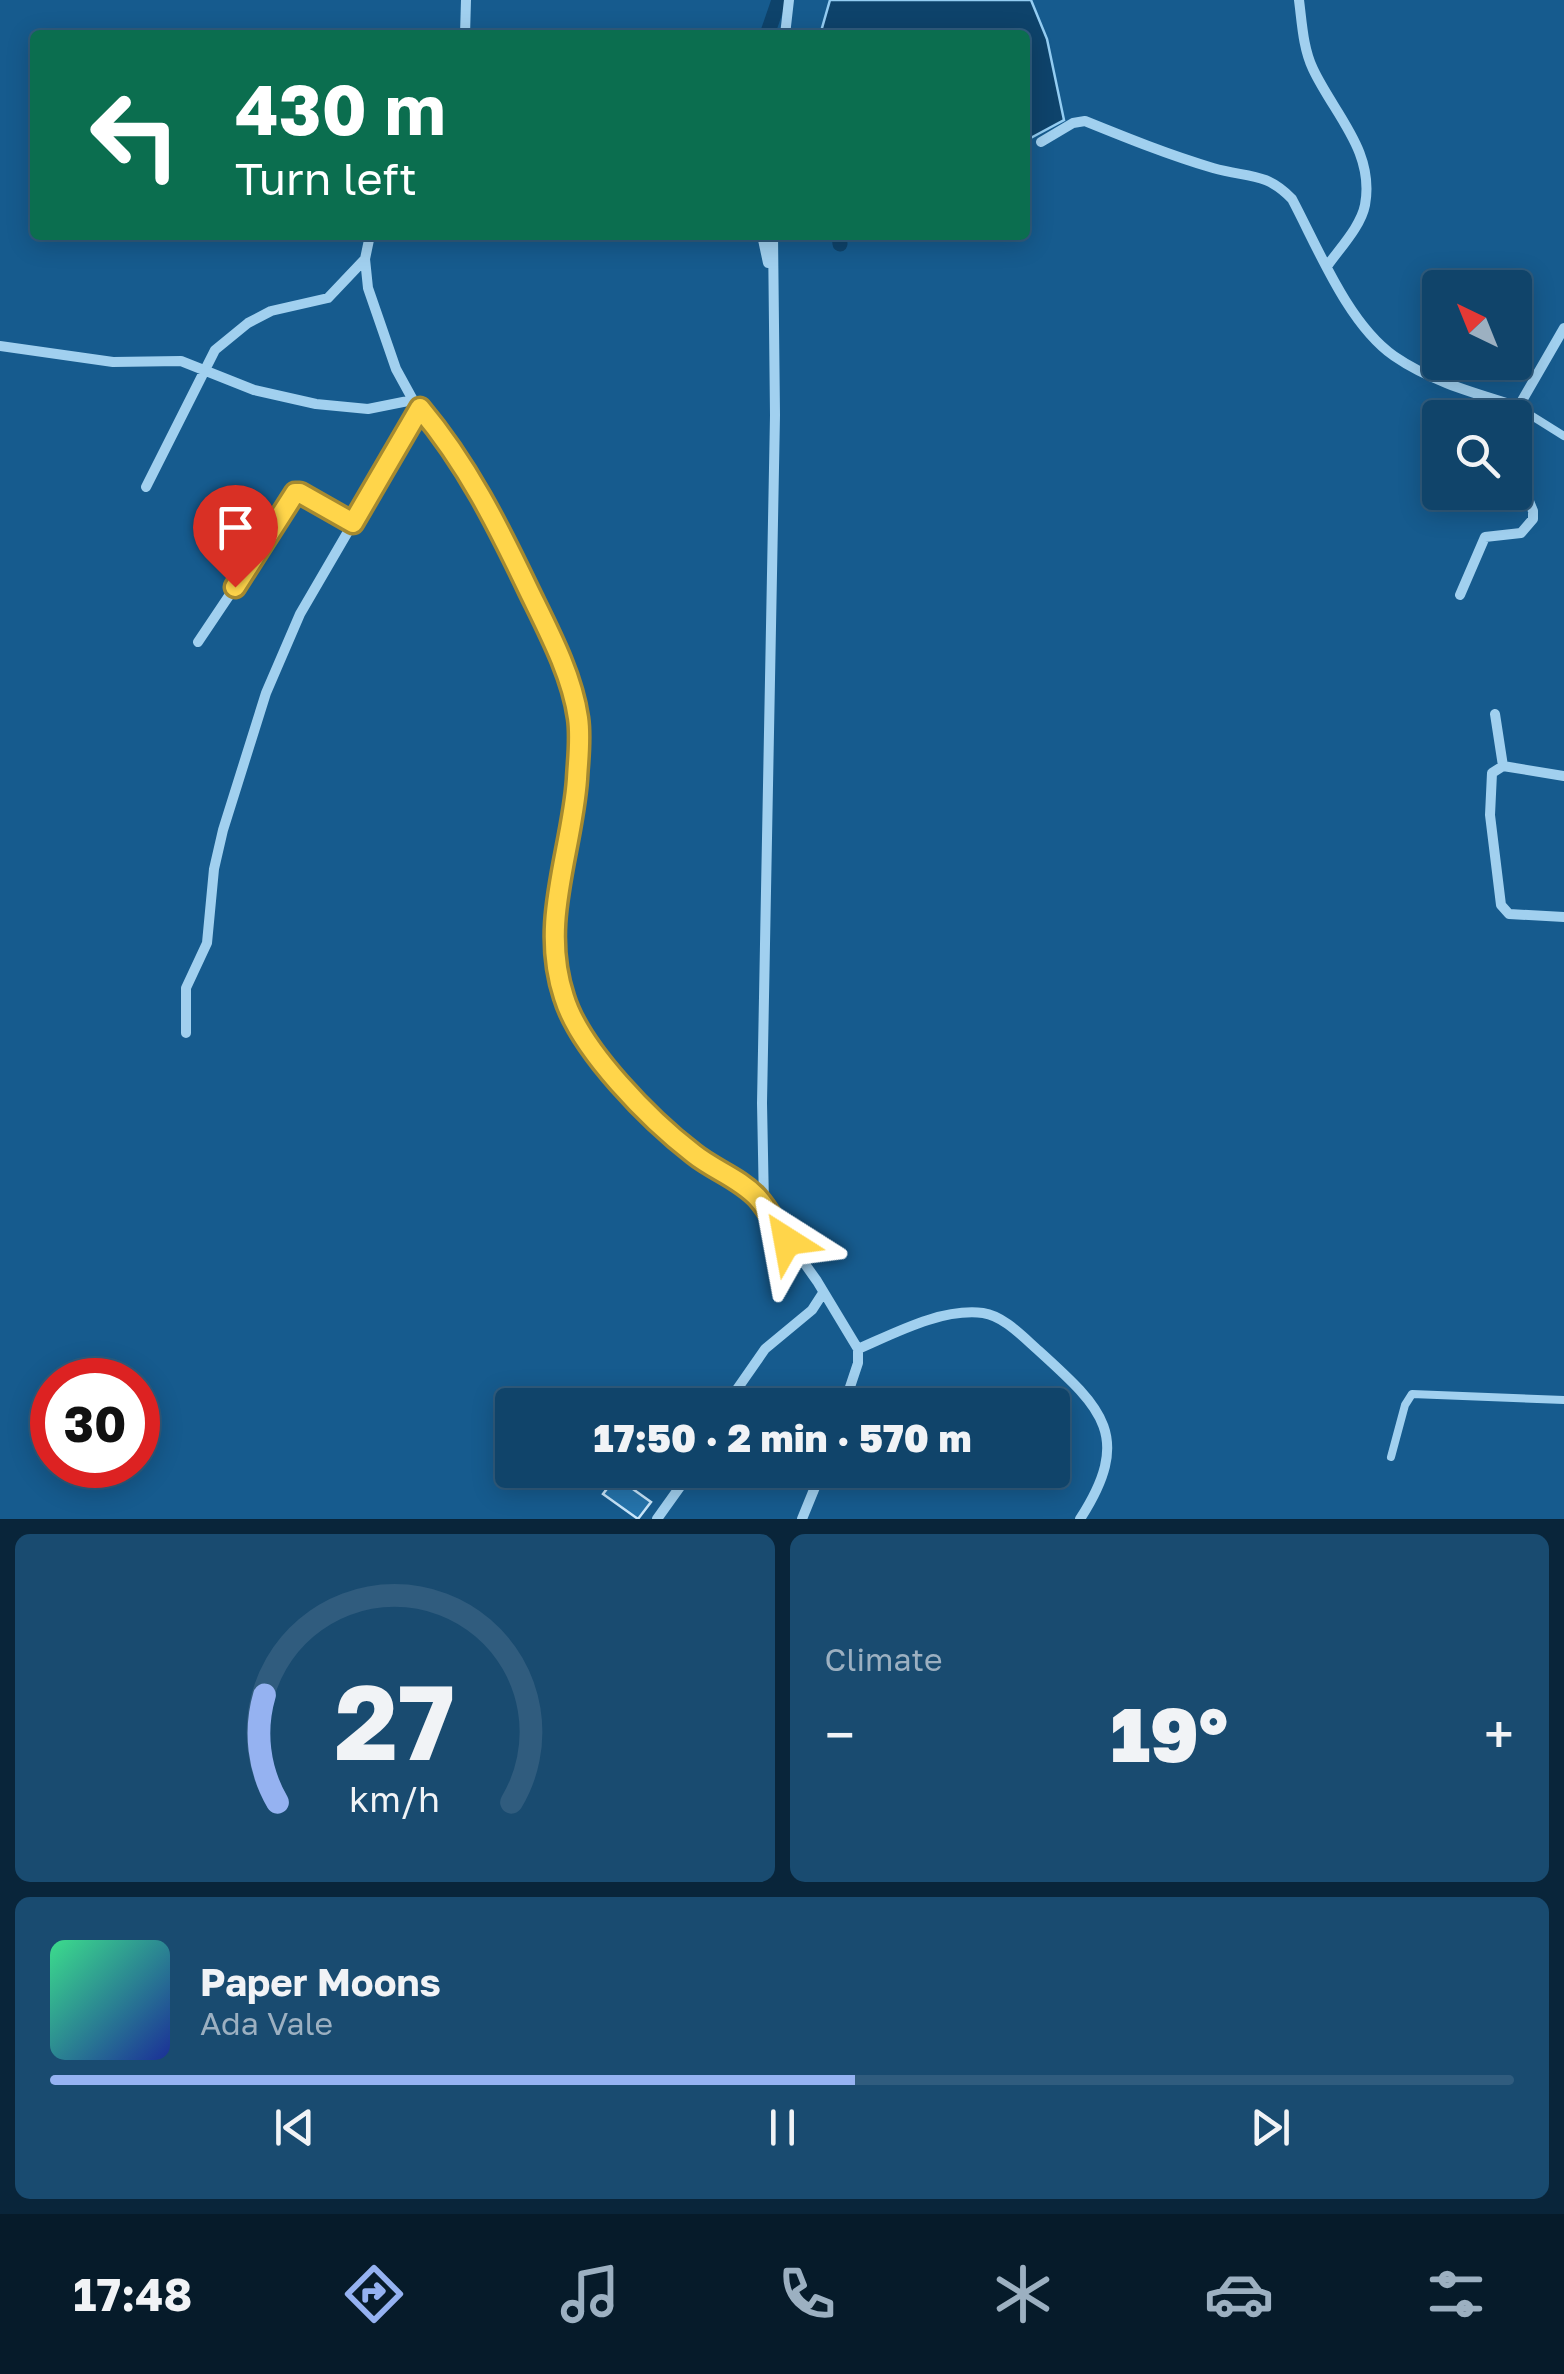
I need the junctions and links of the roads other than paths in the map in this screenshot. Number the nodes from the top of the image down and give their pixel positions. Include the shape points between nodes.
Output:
1 (466, 0) edge
2 (789, 0) edge
3 (1299, 0) edge
4 (465, 30) edge
5 (786, 30) edge
6 (1041, 142) dead end
7 (369, 240) edge
8 (763, 240) edge
9 (773, 240) edge
10 (365, 260) junction
11 (1328, 264) junction
12 (772, 284) junction
13 (1564, 328) edge
14 (0, 346) edge
15 (206, 370) junction
16 (1485, 400) edge
17 (1521, 400) edge
18 (417, 404) junction
19 (1532, 421) edge
20 (1564, 436) edge
21 (146, 487) dead end
22 (1532, 505) edge
23 (353, 523) junction
24 (1460, 594) dead end
25 (198, 642) dead end
26 (1495, 714) dead end
27 (1504, 766) junction
28 (1564, 776) edge
29 (1564, 917) edge
30 (186, 1033) dead end
31 (764, 1206) junction
32 (823, 1294) junction
33 (858, 1349) junction
34 (738, 1388) edge
35 (850, 1388) edge
36 (1564, 1400) edge
37 (1392, 1457) dead end
38 (679, 1488) edge
39 (815, 1488) edge
40 (657, 1519) edge
41 (802, 1519) edge
42 (1080, 1519) edge

1 - 4 street
2 - 5 street
3 - 11 street via 1314,70 1363,159 1365,205
6 - 11 street via 1085,121 1216,169 1264,178 1292,199
7 - 10 street
8 - 12 street
9 - 12 street
10 - 15 street via 328,298 271,311 248,324 215,350
10 - 18 street via 387,348
11 - 16 street via 1355,315 1394,356
12 - 31 street
13 - 17 street
14 - 15 street via 113,362 181,361
15 - 18 street via 316,404
15 - 21 street
18 - 23 street
18 - 31 street via 461,459 504,539 578,717 577,782 556,896 564,997 593,1048 645,1108
19 - 20 lane
22 - 24 street via 1534,519 1522,533 1485,537
23 - 25 street via 300,493 291,496
23 - 30 street via 300,614 266,693 223,830 207,943 186,988
26 - 27 street
27 - 28 street
27 - 29 street via 1492,773 1489,802 1501,905 1509,914
31 - 32 street
32 - 33 street
32 - 34 street via 765,1349
33 - 35 street
33 - 42 street via 957,1314 1002,1320 1100,1414 1105,1474
36 - 37 lane via 1412,1394
38 - 40 street
39 - 41 street

